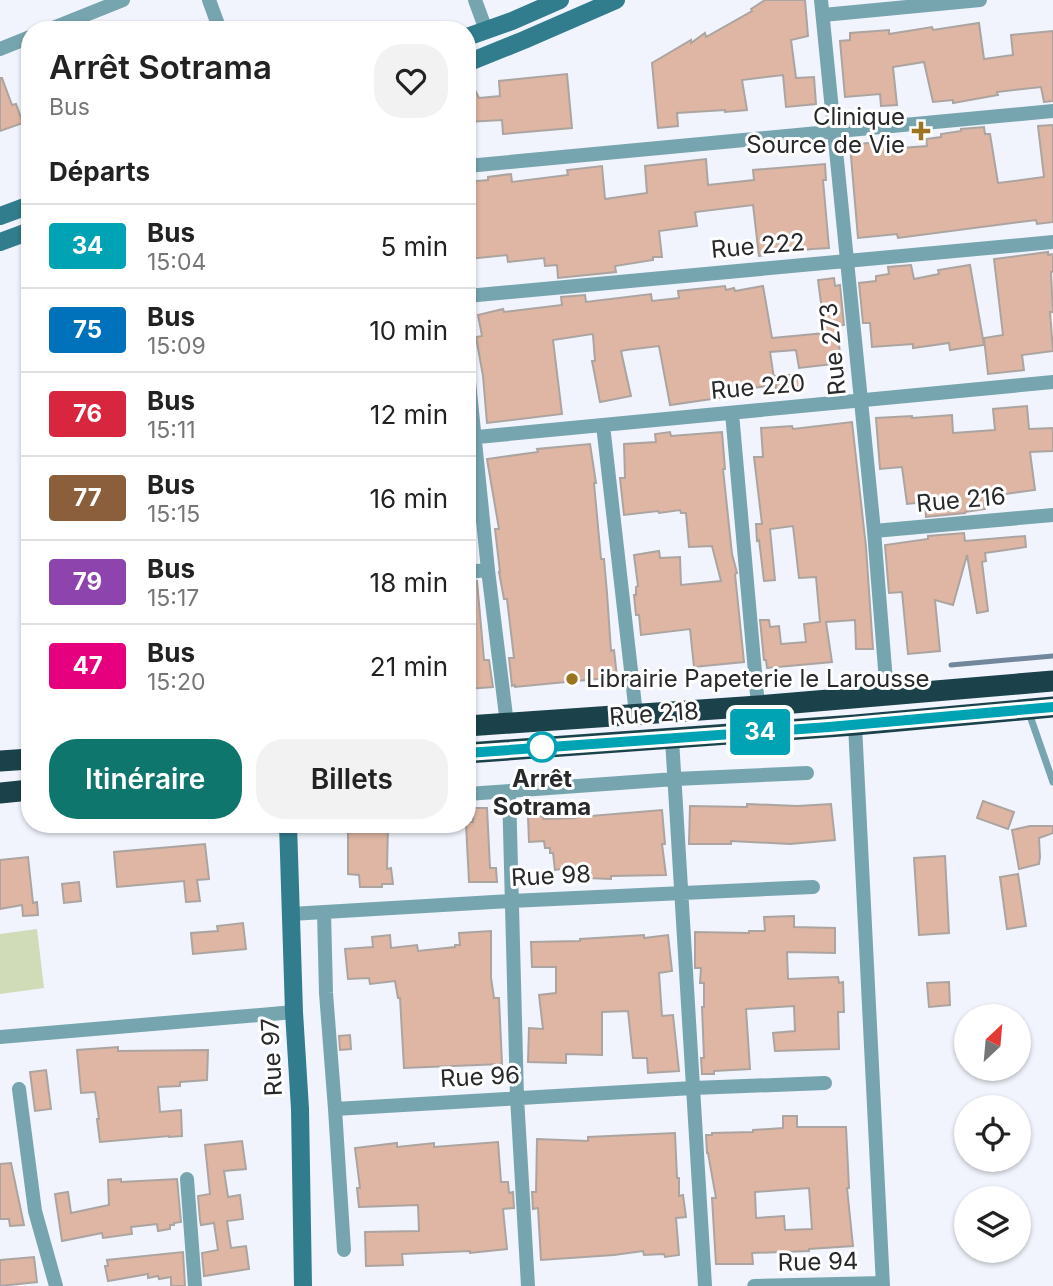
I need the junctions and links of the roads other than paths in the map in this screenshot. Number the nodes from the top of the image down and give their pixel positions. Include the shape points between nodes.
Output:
1 (209, 0) edge
2 (475, 0) edge
3 (561, 0) edge
4 (616, 0) edge
5 (980, 0) edge
6 (122, 1) edge
7 (822, 7) edge
8 (71, 21) edge
9 (217, 21) edge
10 (486, 30) junction
11 (476, 34) edge
12 (21, 41) edge
13 (0, 49) edge
14 (476, 59) edge
15 (1053, 111) edge
16 (834, 132) junction
17 (476, 165) edge
18 (21, 208) edge
19 (0, 216) edge
20 (21, 234) edge
21 (0, 242) edge
22 (1053, 242) edge
23 (847, 261) junction
24 (476, 295) edge
25 (1053, 382) edge
26 (861, 400) junction
27 (733, 413) junction
28 (603, 425) junction
29 (476, 438) edge
30 (476, 477) edge
31 (1053, 515) edge
32 (874, 531) junction
33 (488, 570) junction
34 (476, 571) edge
35 (1053, 681) edge
36 (887, 694) junction
37 (758, 706) junction
38 (1053, 707) edge
39 (1027, 709) junction
40 (636, 714) junction
41 (507, 724) junction
42 (855, 725) junction
43 (476, 726) edge
44 (672, 739) junction
45 (476, 751) edge
46 (21, 760) edge
47 (0, 761) edge
48 (807, 773) dead end
49 (675, 779) junction
50 (1053, 782) edge
51 (21, 791) edge
52 (509, 791) junction
53 (0, 793) edge
54 (476, 793) edge
55 (288, 833) edge
56 (813, 887) dead end
57 (681, 893) junction
58 (511, 901) junction
59 (324, 912) junction
60 (291, 915) junction
61 (294, 1012) junction
62 (0, 1037) edge
63 (825, 1083) dead end
64 (19, 1088) dead end
65 (693, 1088) junction
66 (517, 1097) junction
67 (335, 1109) junction
68 (187, 1179) dead end
69 (344, 1250) dead end
70 (883, 1285) edge
71 (56, 1286) edge
72 (195, 1286) edge
73 (303, 1286) edge
74 (528, 1286) edge
75 (705, 1286) edge
76 (754, 1286) edge

1 - 9 street
2 - 10 street
3 - 10 street
4 - 14 street
5 - 7 street
6 - 8 street
7 - 16 street, Rue 273
10 - 11 street
12 - 13 street
15 - 16 street
16 - 17 street
16 - 23 street, Rue 273
18 - 19 street
20 - 21 street
22 - 23 street, Rue 222
23 - 24 street, Rue 222
23 - 26 street, Rue 273
25 - 26 street, Rue 220
26 - 27 street, Rue 220
26 - 32 street, Rue 273
27 - 28 street, Rue 220
27 - 37 street
28 - 29 street, Rue 220
28 - 40 street
30 - 33 street
31 - 32 street, Rue 216
32 - 36 street, Rue 273
33 - 34 street
33 - 41 street
35 - 36 highway, Rue 218
36 - 37 highway, Rue 218
37 - 40 highway, Rue 218
38 - 39 highway, Rue 218
39 - 42 highway, Rue 218
39 - 50 lane
40 - 41 highway, Rue 218
41 - 43 highway, Rue 218
42 - 44 highway, Rue 218
42 - 70 street
44 - 45 highway, Rue 218
44 - 49 street
46 - 47 highway
48 - 49 street
49 - 52 street
49 - 57 street
51 - 53 highway
52 - 54 street
52 - 58 street
55 - 60 street, Rue 97
56 - 57 street, Rue 98
57 - 58 street, Rue 98
57 - 65 street
58 - 59 street, Rue 98
58 - 66 street
59 - 60 street, Rue 98
59 - 67 street
60 - 61 street, Rue 97
61 - 62 street
61 - 73 street, Rue 97
63 - 65 street, Rue 96
64 - 71 street via 35,1211
65 - 66 street, Rue 96
65 - 75 street
66 - 67 street, Rue 96
66 - 74 street
67 - 69 street
68 - 72 street
70 - 76 street, Rue 94

